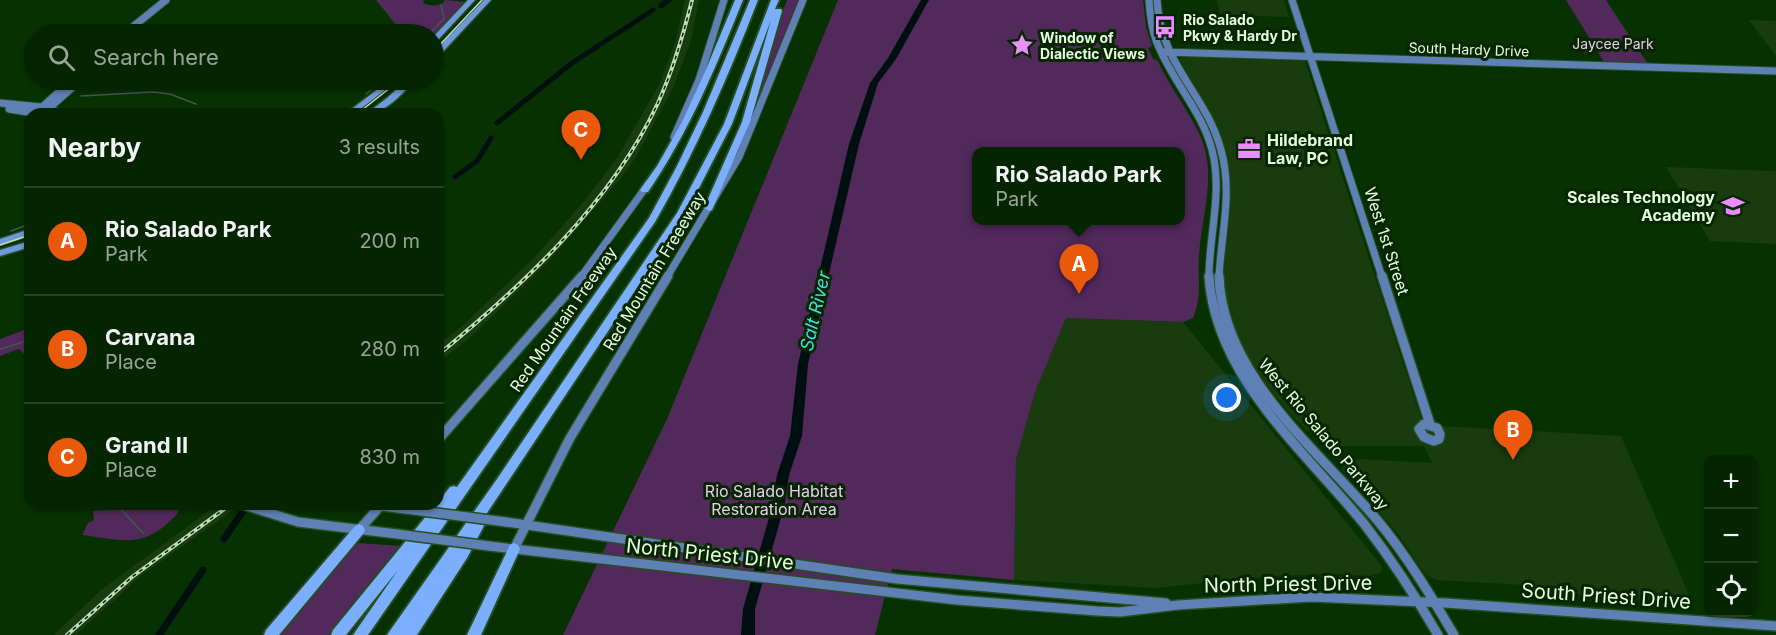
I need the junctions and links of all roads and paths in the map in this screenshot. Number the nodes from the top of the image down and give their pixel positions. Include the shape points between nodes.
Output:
1 (166, 0) edge
2 (172, 0) edge
3 (472, 0) edge
4 (488, 0) edge
5 (724, 0) edge
6 (739, 0) edge
7 (754, 0) edge
8 (777, 0) edge
9 (803, 0) edge
10 (1149, 0) edge
11 (1157, 0) edge
12 (1292, 0) edge
13 (136, 24) edge
14 (143, 24) edge
15 (444, 29) edge
16 (444, 46) edge
17 (1164, 52) junction
18 (1310, 56) junction
19 (1776, 71) edge
20 (62, 90) edge
21 (68, 90) edge
22 (381, 90) edge
23 (400, 90) edge
24 (0, 103) edge
25 (26, 108) edge
26 (44, 108) edge
27 (45, 108) edge
28 (357, 108) edge
29 (379, 108) edge
30 (0, 109) edge
31 (24, 110) edge
32 (645, 190) junction
33 (1222, 198) junction
34 (709, 208) junction
35 (24, 234) edge
36 (0, 242) edge
37 (24, 246) edge
38 (0, 254) edge
39 (1430, 424) dead end
40 (444, 433) edge
41 (497, 440) junction
42 (501, 483) junction
43 (444, 505) edge
44 (256, 510) edge
45 (377, 510) edge
46 (414, 510) edge
47 (440, 510) edge
48 (525, 525) junction
49 (360, 530) junction
50 (514, 549) junction
51 (1418, 602) junction
52 (1434, 603) junction
53 (1178, 605) junction
54 (1776, 626) edge
55 (271, 635) edge
56 (338, 635) edge
57 (360, 635) edge
58 (394, 635) edge
59 (409, 635) edge
60 (474, 635) edge
61 (1438, 635) edge
62 (1454, 635) edge

1 - 13 street
2 - 14 main road
3 - 15 main road
4 - 16 main road
5 - 32 main road via 687,110
6 - 32 highway via 690,115
7 - 41 highway, Red Mountain Freeway via 713,106 668,193
8 - 34 highway via 778,12 746,122
8 - 42 highway via 728,124 693,195 654,259
9 - 34 main road, Red Mountain Freeeway via 751,132
10 - 17 main road, West Rio Salado Parkway via 1151,25
11 - 17 street, West Rio Salado Parkway
12 - 18 street, West 1st Street
17 - 18 main road, South Hardy Drive
17 - 33 main road, West Rio Salado Parkway via 1206,131
18 - 19 main road, South Hardy Drive
18 - 39 main road, West 1st Street
20 - 26 main road
21 - 27 main road
22 - 28 main road
23 - 29 main road
24 - 25 street
30 - 31 main road
32 - 40 main road via 581,277
33 - 51 main road, West Rio Salado Parkway via 1209,243 1208,287 1230,355 1258,397 1375,538
33 - 52 main road, West Rio Salado Parkway via 1217,277 1220,304 1236,346 1269,397 1394,542
34 - 48 main road, Red Mountain Freeeway via 570,438
35 - 36 main road
37 - 38 main road
41 - 43 highway
41 - 57 highway, Red Mountain Freeway
42 - 58 highway
42 - 59 highway via 463,554
44 - 49 main road, North Priest Drive via 301,523
45 - 49 main road
46 - 48 main road, North Priest Drive, bridge
47 - 56 highway
48 - 50 main road, Red Mountain Freeeway
48 - 53 main road, North Priest Drive via 897,579
49 - 50 main road, North Priest Drive, bridge
49 - 55 highway
50 - 53 main road, North Priest Drive via 990,603 1120,612
50 - 60 highway
51 - 52 main road, North Priest Drive
51 - 53 main road, North Priest Drive via 1311,597
51 - 61 main road, West Rio Salado Parkway
52 - 54 main road, South Priest Drive
52 - 62 main road, West Rio Salado Parkway

